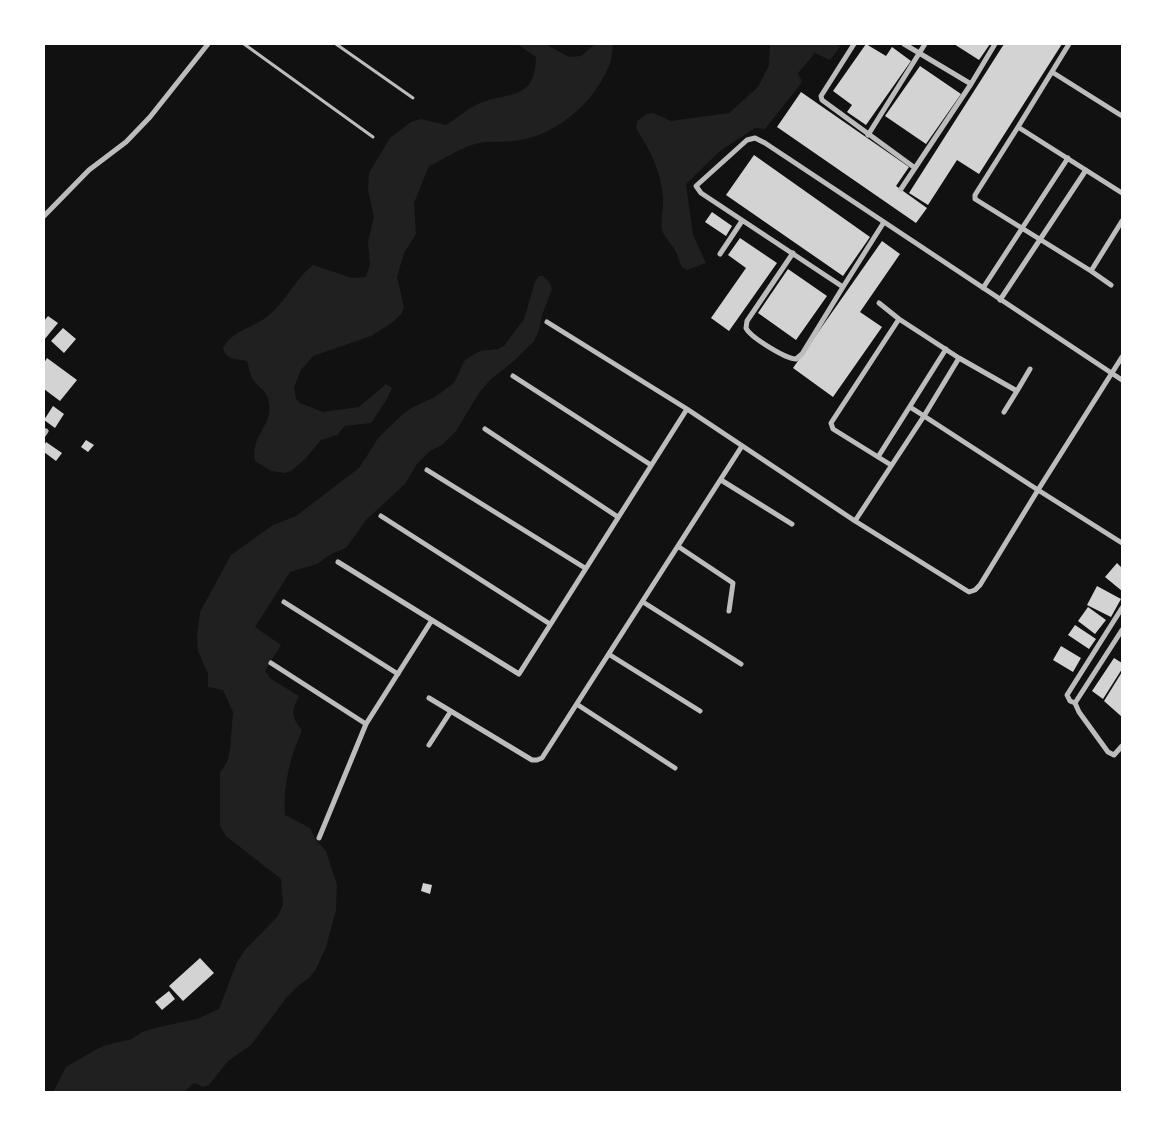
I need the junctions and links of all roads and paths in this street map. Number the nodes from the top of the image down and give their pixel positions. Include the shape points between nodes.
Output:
1 (208, 44) edge
2 (244, 44) edge
3 (336, 44) edge
4 (854, 44) edge
5 (904, 44) edge
6 (926, 44) edge
7 (995, 44) edge
8 (1070, 44) edge
9 (919, 53) junction
10 (1052, 72) junction
11 (971, 84) junction
12 (413, 98) dead end
13 (1122, 117) edge
14 (1018, 127) junction
15 (868, 135) junction
16 (373, 136) dead end
17 (1068, 158) junction
18 (915, 168) junction
19 (1086, 170) junction
20 (901, 189) dead end
21 (1122, 193) edge
22 (44, 216) edge
23 (742, 220) junction
24 (1122, 221) edge
25 (884, 222) junction
26 (1022, 229) junction
27 (1040, 240) junction
28 (793, 253) junction
29 (720, 254) dead end
30 (1091, 271) junction
31 (1111, 285) dead end
32 (843, 287) junction
33 (983, 288) junction
34 (1000, 300) junction
35 (879, 303) dead end
36 (899, 319) junction
37 (547, 322) dead end
38 (946, 349) junction
39 (1122, 357) edge
40 (959, 358) junction
41 (1029, 369) dead end
42 (1112, 374) junction
43 (513, 376) dead end
44 (1122, 380) edge
45 (1017, 391) junction
46 (910, 407) junction
47 (687, 409) junction
48 (1004, 412) dead end
49 (924, 416) junction
50 (485, 429) dead end
51 (742, 446) junction
52 (878, 457) junction
53 (651, 465) junction
54 (891, 465) junction
55 (427, 470) dead end
56 (721, 480) junction
57 (1038, 490) junction
58 (381, 516) dead end
59 (618, 517) junction
60 (855, 521) junction
61 (792, 524) dead end
62 (1122, 543) edge
63 (679, 547) junction
64 (338, 562) dead end
65 (585, 568) junction
66 (284, 602) dead end
67 (644, 602) junction
68 (1122, 608) edge
69 (729, 611) dead end
70 (432, 620) junction
71 (550, 624) junction
72 (1122, 630) edge
73 (610, 655) junction
74 (272, 663) dead end
75 (741, 664) dead end
76 (398, 674) junction
77 (429, 698) dead end
78 (1075, 703) junction
79 (578, 705) junction
80 (452, 711) junction
81 (700, 711) dead end
82 (366, 724) junction
83 (429, 745) dead end
84 (1122, 746) edge
85 (1120, 753) edge
86 (675, 768) dead end
87 (319, 838) dead end

1 - 22 street via 150,117
2 - 16 lane
3 - 12 lane
4 - 15 street via 821,98
5 - 9 street
6 - 9 street
7 - 11 street
8 - 10 street
9 - 11 street
9 - 15 street
10 - 13 street
10 - 14 street
11 - 18 street
14 - 17 street
14 - 26 street via 975,199
15 - 18 street
17 - 19 street
17 - 26 street
18 - 20 street
19 - 21 street
19 - 27 street
23 - 25 street via 700,193 696,186 751,138 765,143
23 - 28 street
23 - 29 street
24 - 30 street
25 - 32 street
25 - 33 street
26 - 27 street
26 - 33 street
27 - 30 street
27 - 34 street
28 - 32 street
28 - 32 street via 747,321 750,335 796,359
30 - 31 street
33 - 34 street
34 - 42 street
35 - 36 street
36 - 38 street
36 - 52 street via 831,423 833,429
37 - 47 street
38 - 40 street
38 - 46 street
39 - 42 street
40 - 45 street
40 - 49 street
41 - 45 street
42 - 44 street
42 - 57 street
43 - 53 street
45 - 48 street
46 - 49 street
46 - 52 street
47 - 51 street
47 - 53 street
49 - 54 street
49 - 57 street
50 - 59 street
51 - 56 street
51 - 60 street
52 - 54 street
53 - 59 street
54 - 60 street
55 - 65 street
56 - 61 street
56 - 63 street
57 - 60 street via 980,585 969,592
57 - 62 street
58 - 71 street
59 - 65 street
63 - 67 street
63 - 69 street via 733,583
64 - 70 street
65 - 71 street
66 - 76 street
67 - 73 street
67 - 75 street
68 - 78 street via 1067,695
70 - 71 street via 519,674
70 - 76 street
72 - 78 street
73 - 79 street
73 - 81 street
74 - 82 street
76 - 82 street
77 - 80 street
78 - 85 street via 1108,752
79 - 80 street via 537,760
79 - 86 street
80 - 83 street
82 - 87 street
84 - 85 street

